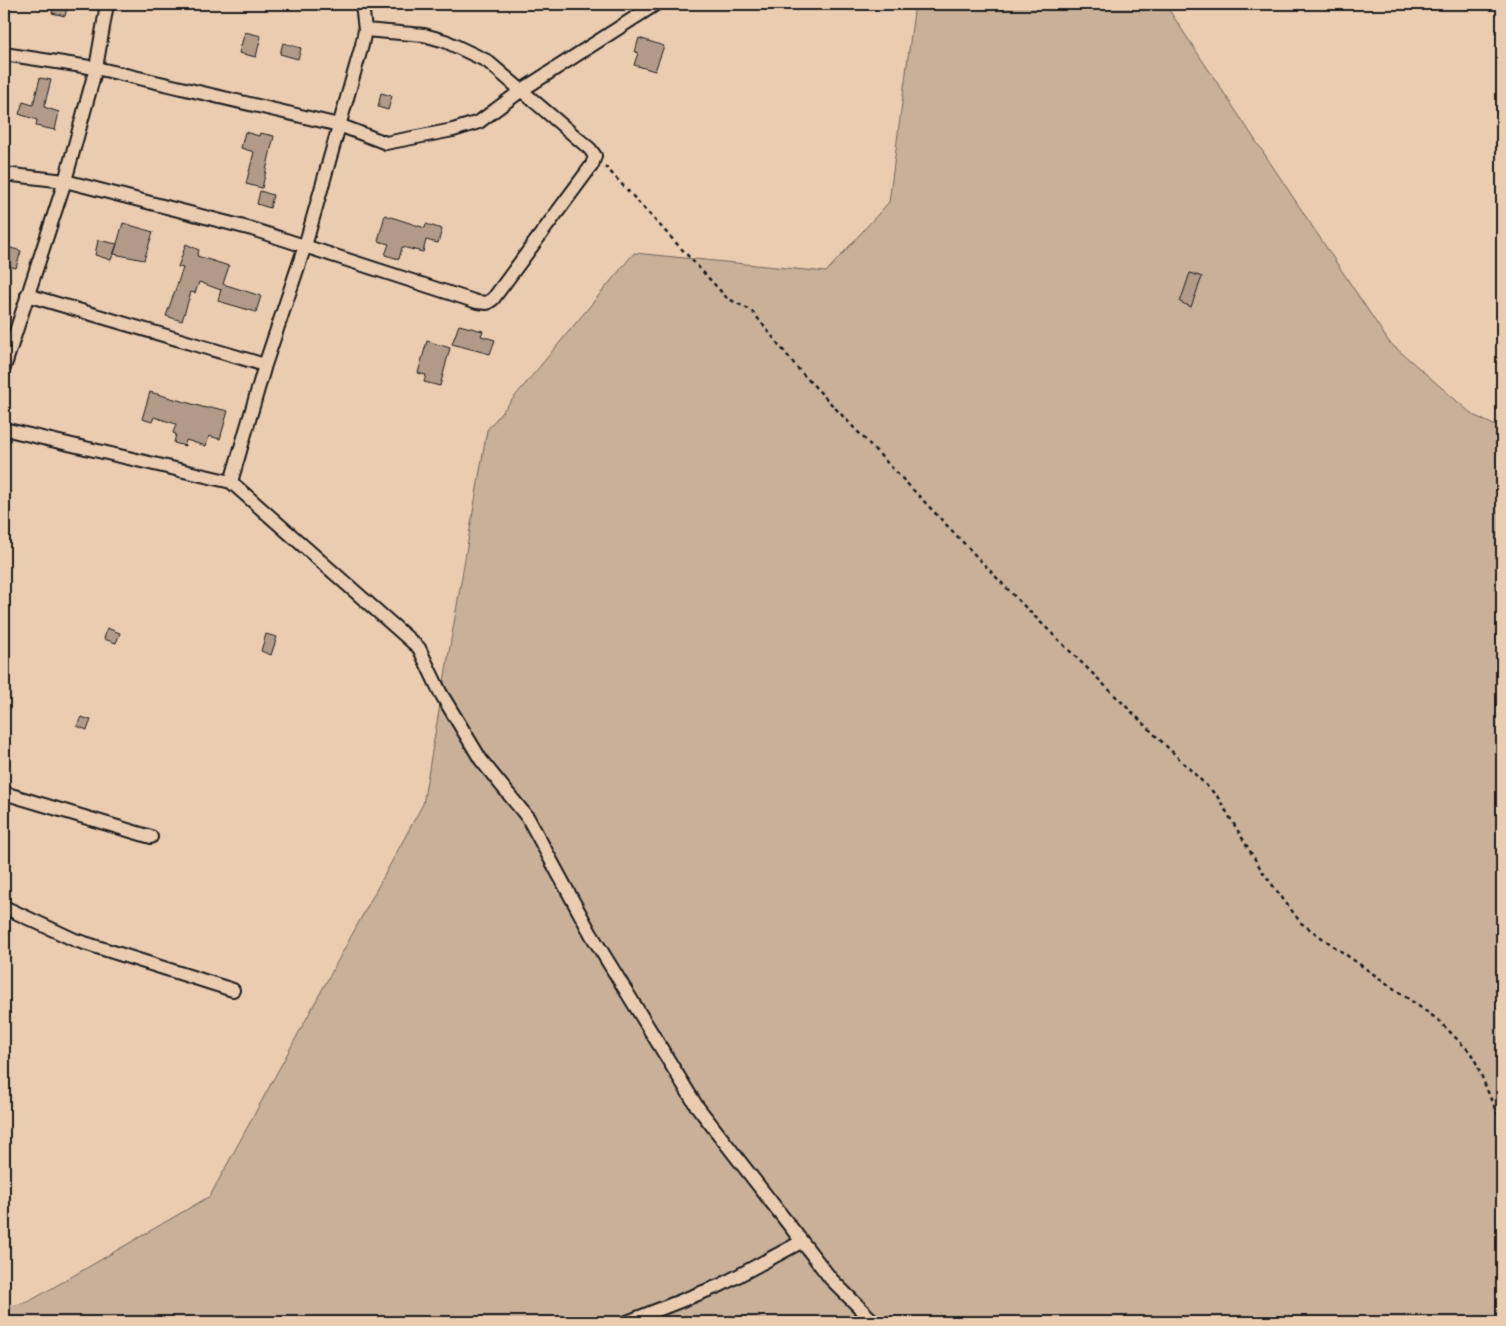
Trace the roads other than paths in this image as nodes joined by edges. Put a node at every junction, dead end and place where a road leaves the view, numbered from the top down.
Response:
1 (107, 4) edge
2 (362, 4) edge
3 (656, 4) edge
4 (364, 30) junction
5 (4, 54) edge
6 (96, 68) junction
7 (522, 90) junction
8 (338, 125) junction
9 (4, 174) edge
10 (65, 182) junction
11 (305, 246) junction
12 (27, 295) junction
13 (265, 365) junction
14 (4, 368) edge
15 (4, 429) edge
16 (231, 482) junction
17 (4, 793) edge
18 (151, 838) dead end
19 (4, 907) edge
20 (233, 990) dead end
21 (801, 1242) junction
22 (627, 1322) edge
23 (874, 1322) edge

1 - 6 street
2 - 4 street
3 - 7 street
4 - 7 street
4 - 8 street
5 - 6 street
6 - 8 street
6 - 10 street
7 - 8 street
7 - 11 street
8 - 11 street
9 - 10 street
10 - 11 street
10 - 12 street
11 - 13 street
12 - 13 street
12 - 14 street
13 - 16 street
15 - 16 street
16 - 21 street
17 - 18 street
19 - 20 street
21 - 22 street
21 - 23 street

